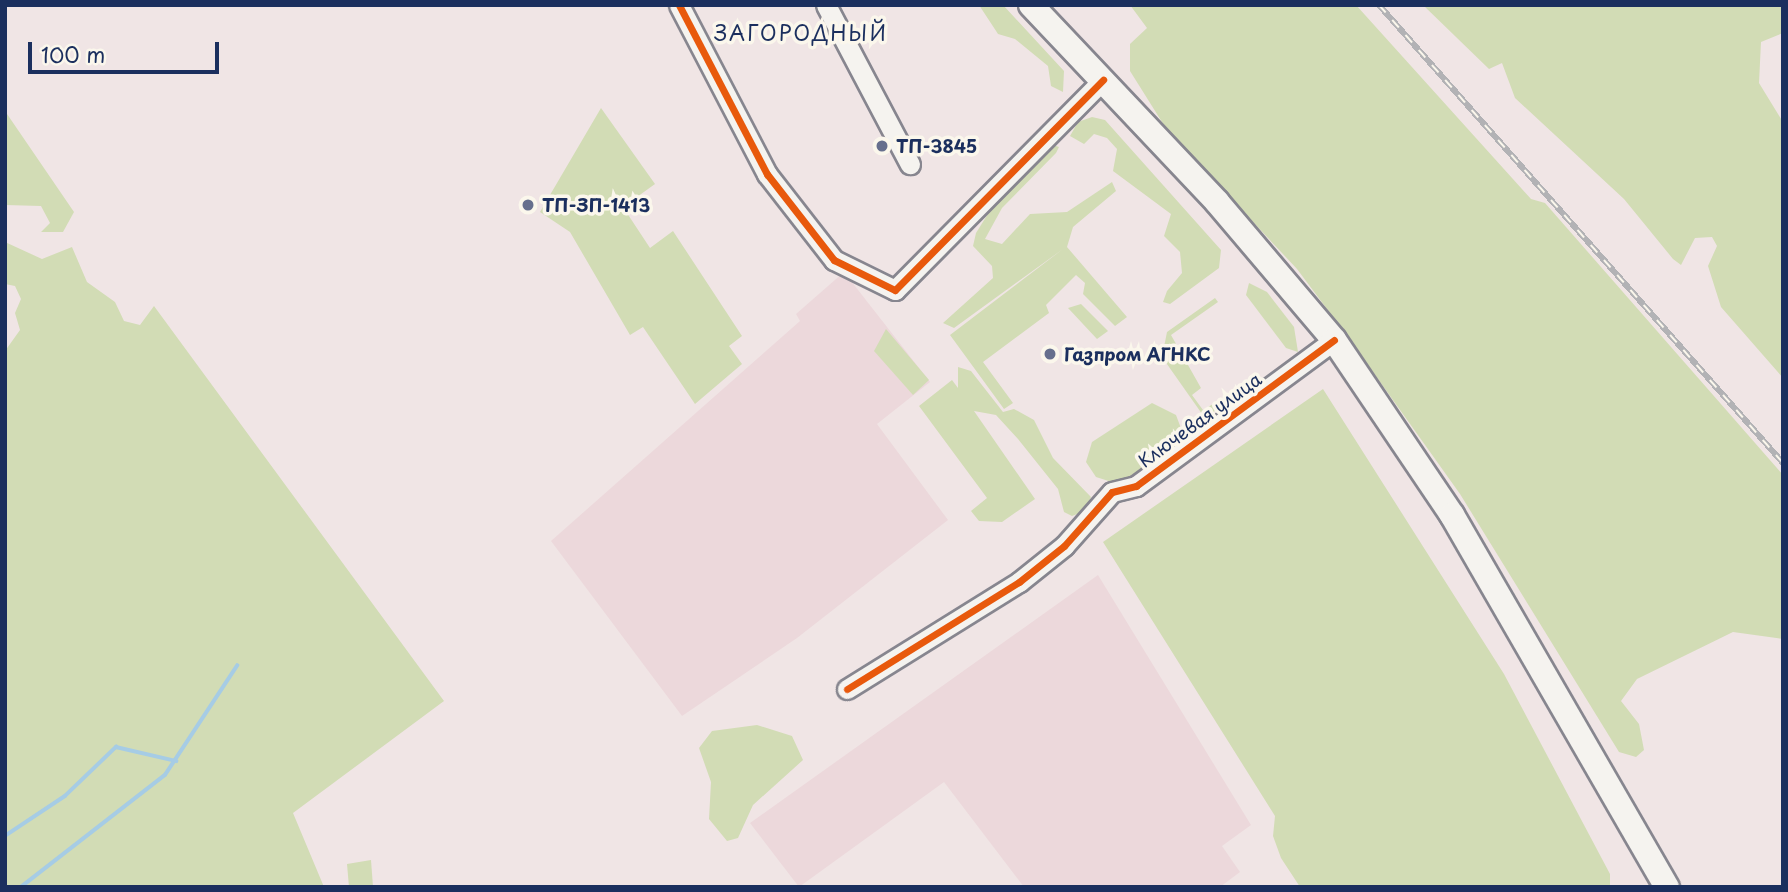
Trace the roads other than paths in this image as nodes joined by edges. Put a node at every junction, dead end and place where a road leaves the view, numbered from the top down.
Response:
1 (678, 5) edge
2 (825, 5) edge
3 (1031, 5) edge
4 (1103, 80) junction
5 (910, 164) dead end
6 (1334, 340) junction
7 (847, 689) dead end
8 (1667, 887) edge

1 - 4 street
2 - 5 street
3 - 4 main road
4 - 6 main road
6 - 7 street, Ключевая улица
6 - 8 main road

